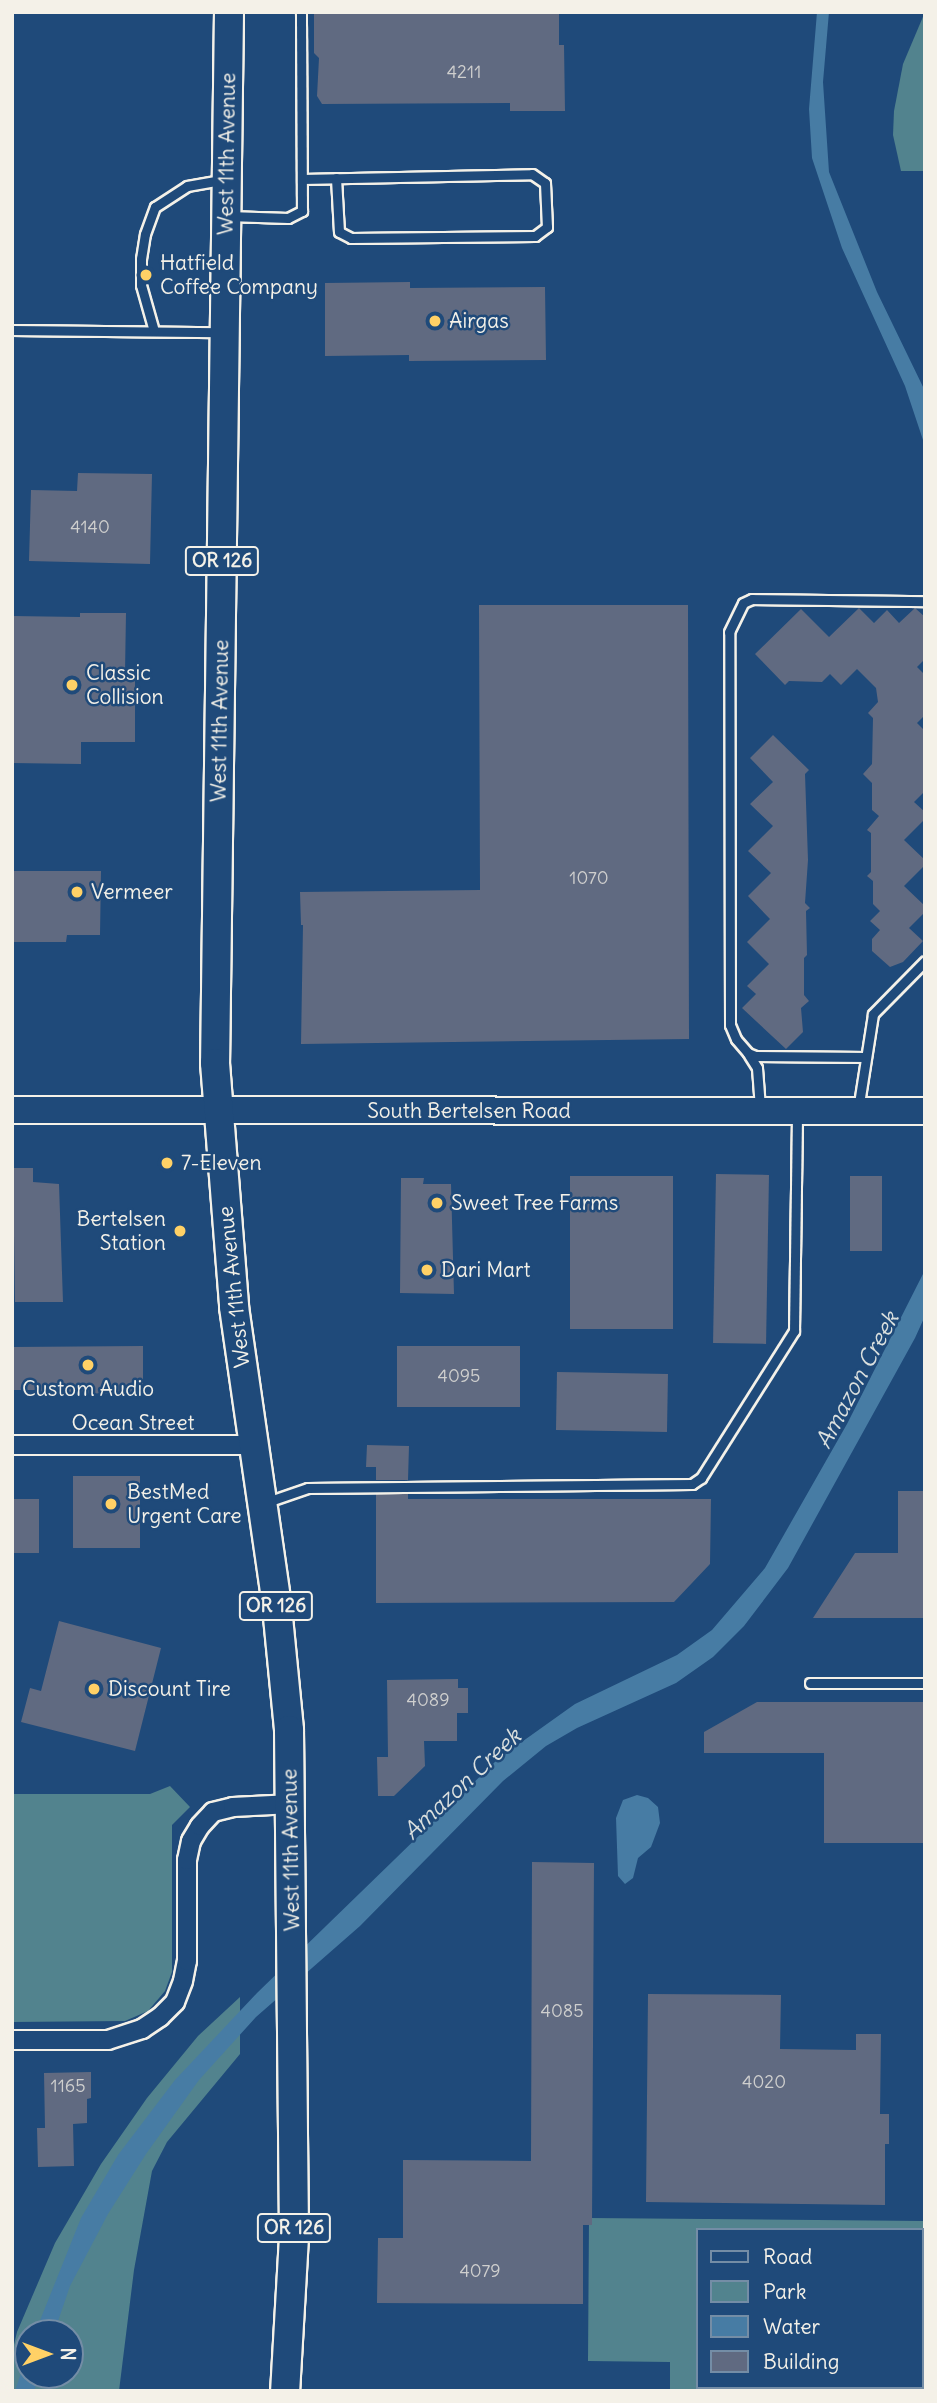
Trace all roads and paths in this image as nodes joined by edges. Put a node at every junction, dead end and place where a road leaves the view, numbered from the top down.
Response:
1 (229, 12) edge
2 (301, 12) edge
3 (336, 178) junction
4 (227, 179) junction
5 (302, 179) junction
6 (226, 216) junction
7 (12, 330) edge
8 (154, 331) junction
9 (225, 332) junction
10 (925, 601) edge
11 (925, 961) edge
12 (748, 1054) junction
13 (866, 1057) junction
14 (766, 1058) junction
15 (757, 1068) junction
16 (12, 1110) edge
17 (220, 1110) junction
18 (761, 1111) junction
19 (797, 1111) junction
20 (858, 1111) junction
21 (925, 1111) edge
22 (12, 1445) edge
23 (253, 1445) junction
24 (261, 1503) junction
25 (810, 1683) dead end
26 (925, 1683) edge
27 (292, 1804) junction
28 (12, 2040) edge
29 (285, 2391) edge

1 - 4 main road, West 11th Avenue / OR 126
2 - 5 lane
3 - 3 lane
3 - 5 lane
4 - 6 main road, West 11th Avenue / OR 126
4 - 8 lane
5 - 6 lane
6 - 9 main road, West 11th Avenue / OR 126
7 - 8 lane
8 - 9 lane
9 - 17 main road, West 11th Avenue / OR 126
10 - 12 lane
11 - 13 lane
12 - 14 lane
12 - 15 lane
13 - 14 lane
13 - 20 lane
14 - 15 lane
15 - 18 lane
16 - 17 street, South Bertelsen Road
17 - 18 street, South Bertelsen Road
17 - 23 main road, West 11th Avenue / OR 126
18 - 19 street, South Bertelsen Road
19 - 20 street, South Bertelsen Road
19 - 24 lane
20 - 21 street, South Bertelsen Road
22 - 23 street, Ocean Street
23 - 24 main road, West 11th Avenue / OR 126
24 - 27 main road, West 11th Avenue / OR 126
25 - 26 lane
27 - 28 street
27 - 29 main road, West 11th Avenue / OR 126

